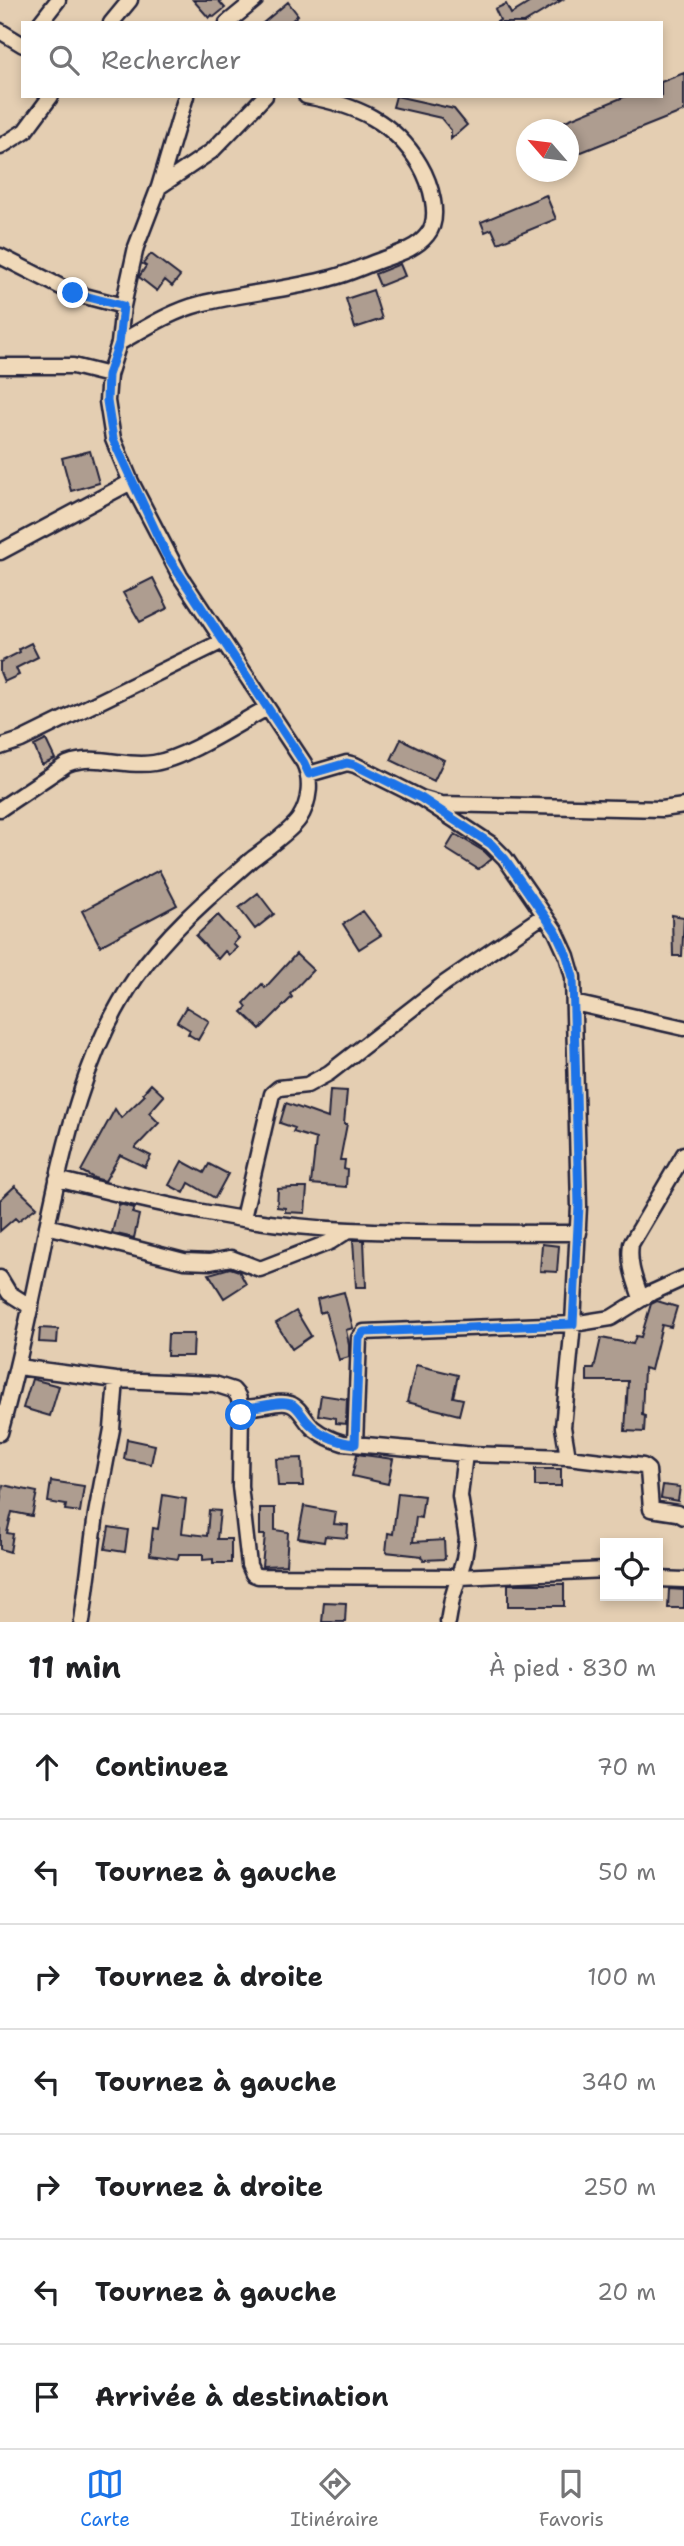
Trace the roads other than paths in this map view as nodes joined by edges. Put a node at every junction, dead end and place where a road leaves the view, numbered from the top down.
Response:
1 (58, 0) edge
2 (130, 0) edge
3 (245, 3) edge
4 (42, 21) edge
5 (113, 21) edge
6 (229, 21) edge
7 (0, 32) edge
8 (21, 43) edge
9 (50, 98) edge
10 (185, 98) edge
11 (263, 98) edge
12 (314, 98) edge
13 (0, 147) edge
14 (159, 187) junction
15 (0, 256) edge
16 (123, 306) junction
17 (119, 343) junction
18 (0, 366) edge
19 (108, 375) junction
20 (131, 482) junction
21 (0, 552) edge
22 (223, 641) junction
23 (267, 708) junction
24 (0, 747) edge
25 (309, 774) junction
26 (421, 798) junction
27 (684, 806) edge
28 (0, 809) edge
29 (544, 915) junction
30 (574, 1003) junction
31 (684, 1028) edge
32 (684, 1154) edge
33 (57, 1179) junction
34 (243, 1218) junction
35 (47, 1226) junction
36 (349, 1230) junction
37 (579, 1233) junction
38 (0, 1278) edge
39 (684, 1278) edge
40 (641, 1298) junction
41 (31, 1307) junction
42 (573, 1324) junction
43 (18, 1367) junction
44 (116, 1380) junction
45 (5, 1400) edge
46 (241, 1407) junction
47 (0, 1433) edge
48 (355, 1444) junction
49 (465, 1454) junction
50 (568, 1457) junction
51 (684, 1517) edge
52 (600, 1570) edge
53 (460, 1577) junction
54 (663, 1579) edge
55 (684, 1580) edge
56 (82, 1622) edge
57 (448, 1622) edge

1 - 4 street
2 - 5 street
3 - 6 street
7 - 8 street
9 - 13 street
10 - 14 street
11 - 14 street
12 - 17 street
14 - 16 street
15 - 16 street
16 - 17 street
17 - 19 street
18 - 19 street
19 - 20 street
20 - 21 street
20 - 22 street
22 - 23 street
22 - 24 street
23 - 25 street
23 - 28 street
25 - 26 street
25 - 33 street
26 - 27 street
26 - 29 street
29 - 30 street
29 - 34 street
30 - 31 street
30 - 37 street
32 - 40 street
33 - 34 street
33 - 35 street
34 - 36 street
35 - 36 street
35 - 41 street
36 - 37 street
37 - 42 street
38 - 41 street
39 - 40 street
40 - 42 street
41 - 43 street
42 - 48 street
42 - 50 street
43 - 44 street
43 - 45 street
44 - 46 street
44 - 56 street
45 - 47 street
46 - 48 street
46 - 53 street
48 - 49 street
49 - 50 street
49 - 53 street
50 - 51 street
52 - 53 street
53 - 57 street
54 - 55 street

